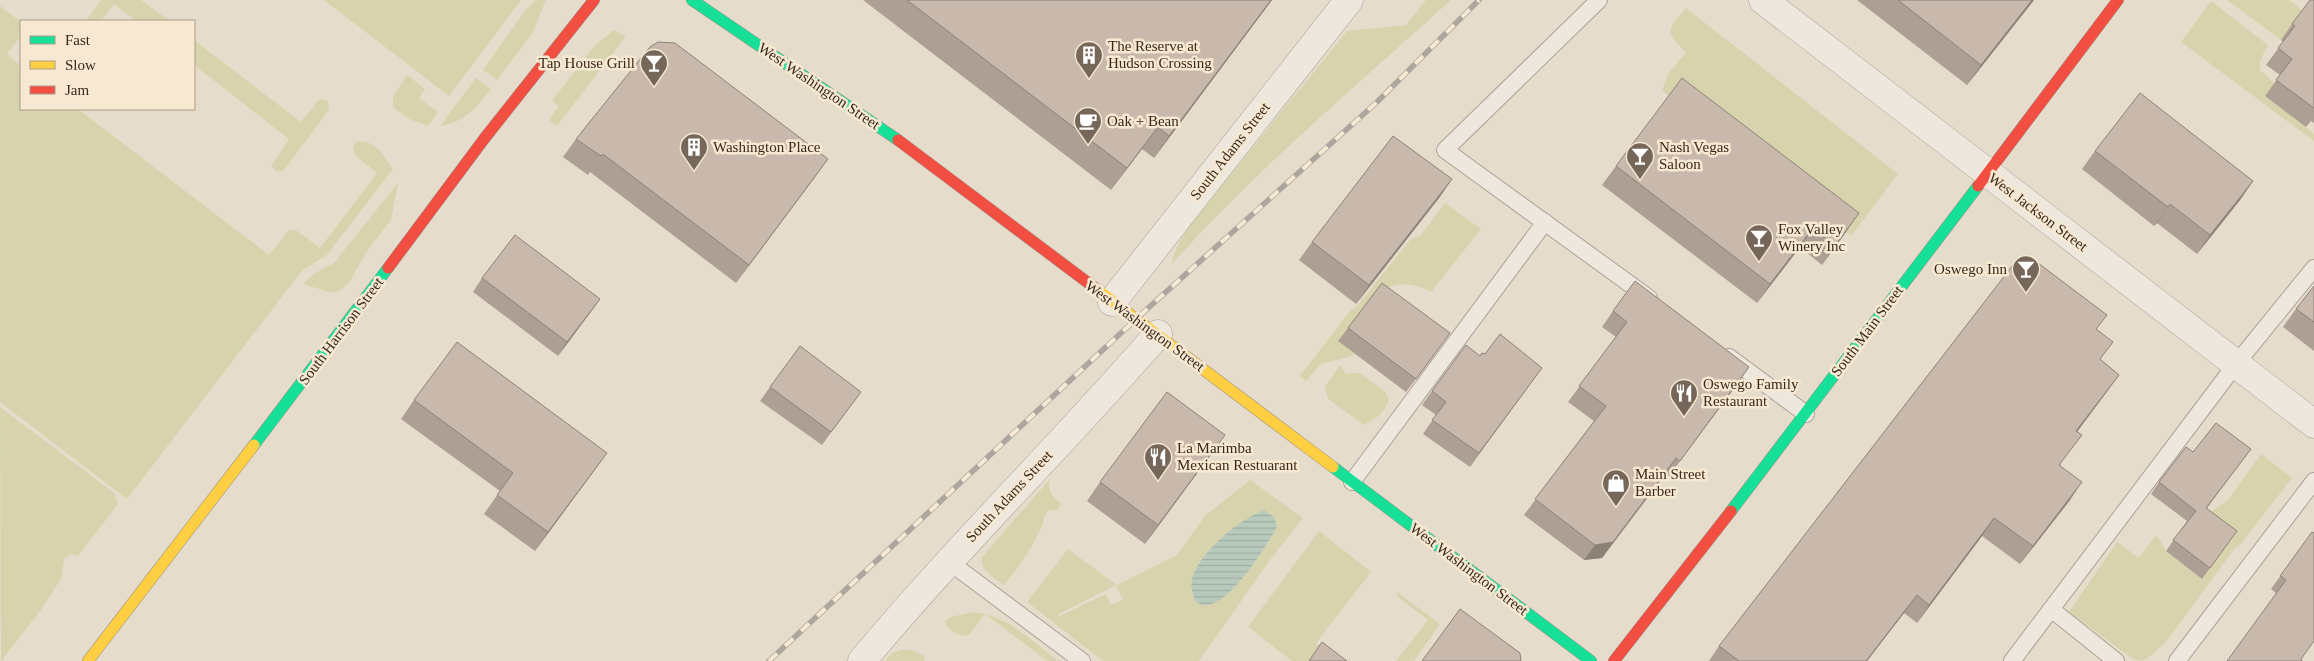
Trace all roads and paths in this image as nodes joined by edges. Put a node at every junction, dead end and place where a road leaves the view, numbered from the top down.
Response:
1 (594, 0) edge
2 (692, 0) edge
3 (1349, 0) edge
4 (1599, 0) edge
5 (1763, 0) edge
6 (2118, 0) edge
7 (1986, 172) junction
8 (1545, 222) junction
9 (2314, 268) edge
10 (1112, 302) junction
11 (1664, 310) edge
12 (1158, 334) junction
13 (1712, 345) edge
14 (2236, 364) junction
15 (1806, 414) junction
16 (2314, 424) edge
17 (2314, 481) edge
18 (1352, 482) junction
19 (948, 560) junction
20 (2051, 609) junction
21 (88, 661) edge
22 (862, 661) edge
23 (1082, 661) edge
24 (1591, 661) edge
25 (1614, 661) edge
26 (2012, 661) edge
27 (2116, 661) edge
28 (2177, 661) edge

1 - 21 street, South Harrison Street
2 - 10 street, West Washington Street
3 - 10 street, South Adams Street
4 - 8 lane
5 - 7 street, West Jackson Street
6 - 7 street, South Main Street
7 - 14 street, West Jackson Street
7 - 15 street, South Main Street
8 - 11 lane
8 - 18 lane
9 - 14 lane
10 - 12 street, West Washington Street
12 - 18 street, West Washington Street
12 - 19 street, South Adams Street
13 - 15 lane
14 - 16 street, West Jackson Street
14 - 20 lane
15 - 25 street, South Main Street
17 - 28 lane
18 - 24 street, West Washington Street
19 - 22 street, South Adams Street
19 - 23 lane
20 - 26 lane
20 - 27 lane

